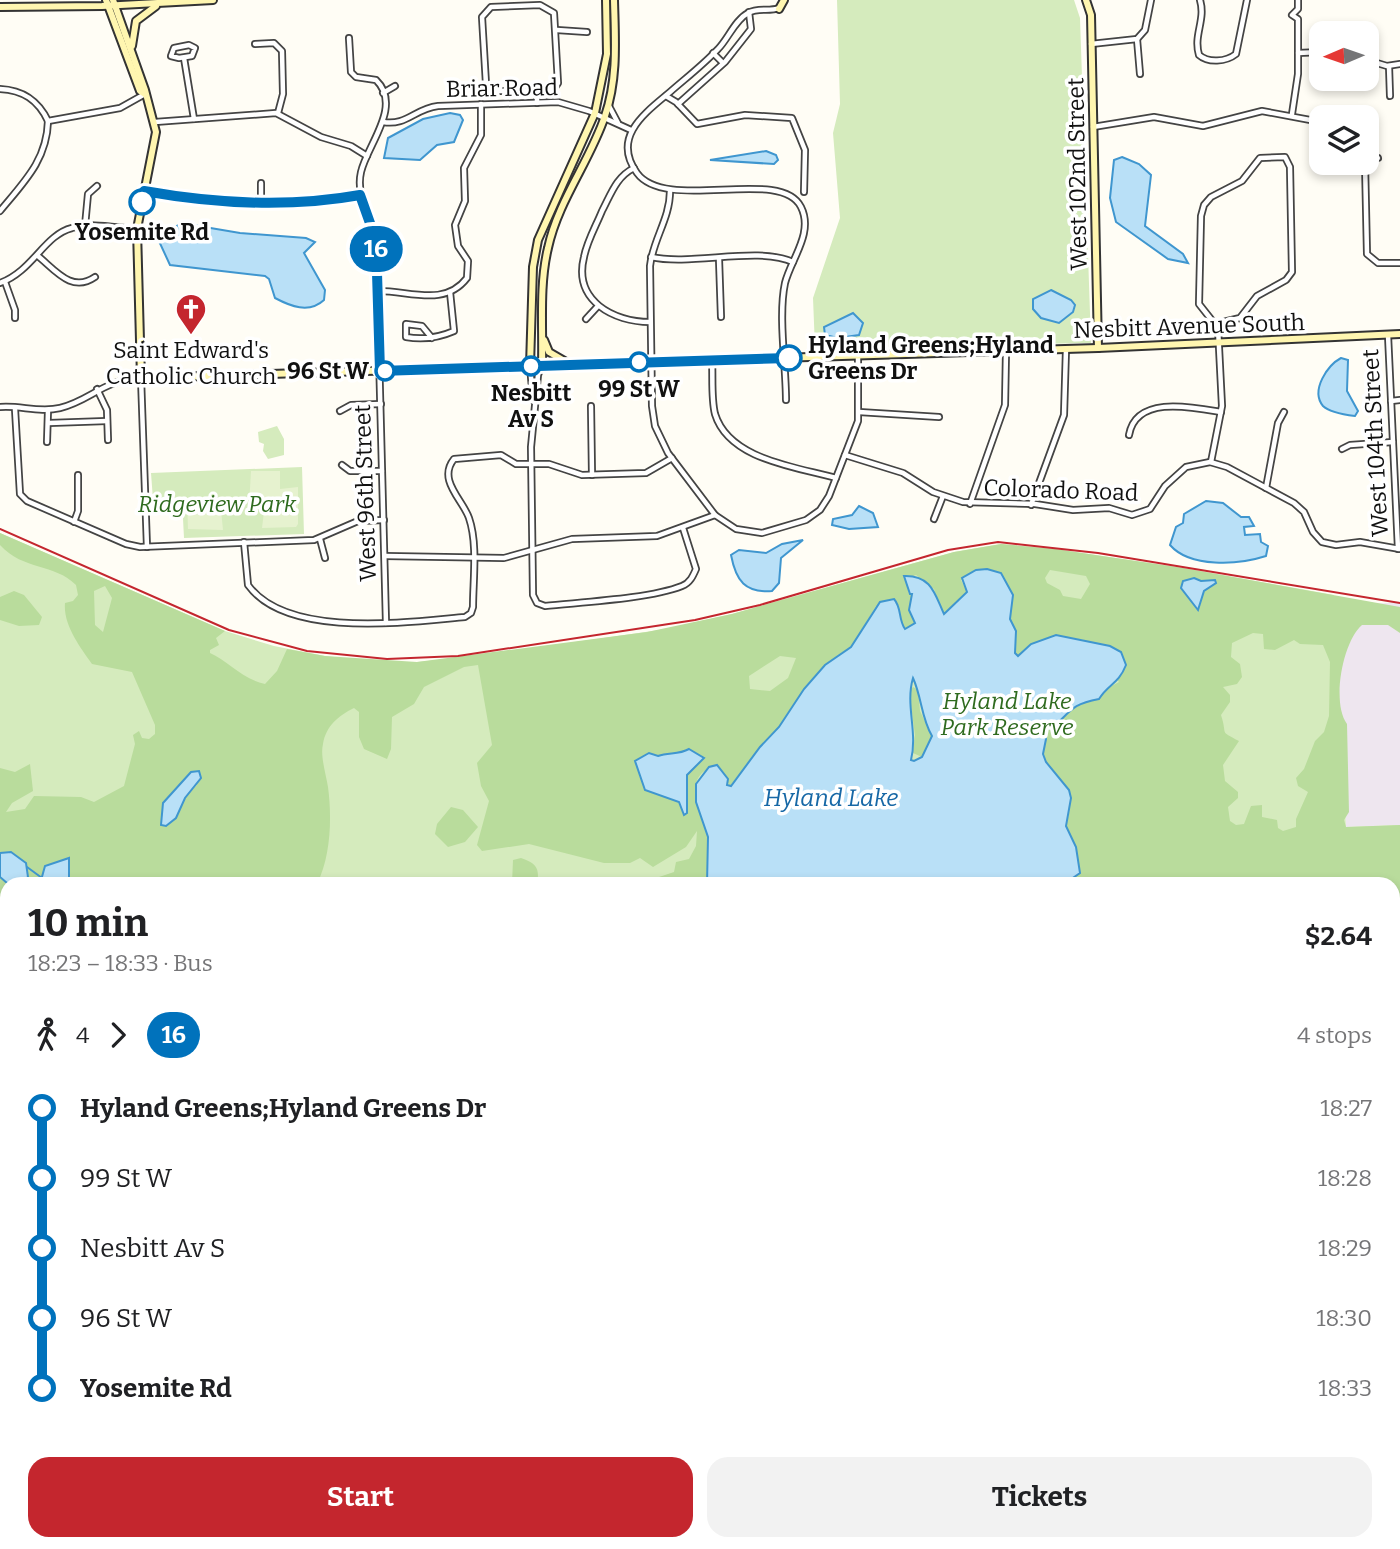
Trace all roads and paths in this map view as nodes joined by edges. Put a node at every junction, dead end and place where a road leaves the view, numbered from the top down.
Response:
1 (213, 0) edge
2 (606, 0) edge
3 (614, 0) edge
4 (785, 0) edge
5 (1086, 0) edge
6 (1151, 0) edge
7 (1200, 0) edge
8 (1247, 0) edge
9 (1298, 0) edge
10 (111, 3) edge
11 (167, 3) junction
12 (0, 7) edge
13 (779, 9) joint
14 (749, 12) junction
15 (557, 30) junction
16 (587, 32) dead end
17 (349, 38) dead end
18 (1137, 39) junction
19 (255, 44) dead end
20 (1091, 44) junction
21 (1298, 52) junction
22 (1309, 52) edge
23 (130, 53) junction
24 (713, 53) junction
25 (184, 58) junction
26 (723, 63) junction
27 (1379, 64) edge
28 (1400, 64) edge
29 (1389, 66) junction
30 (1140, 74) dead end
31 (395, 86) dead end
32 (0, 89) edge
33 (537, 91) junction
34 (383, 93) junction
35 (145, 94) junction
36 (666, 96) junction
37 (1390, 96) dead end
38 (608, 102) junction
39 (537, 103) junction
40 (481, 104) junction
41 (678, 104) junction
42 (278, 113) junction
43 (595, 114) junction
44 (1292, 114) junction
45 (604, 117) junction
46 (1309, 118) edge
47 (194, 119) junction
48 (48, 121) junction
49 (155, 122) junction
50 (383, 122) junction
51 (618, 124) junction
52 (1093, 127) junction
53 (631, 130) junction
54 (367, 156) junction
55 (634, 168) junction
56 (1366, 175) edge
57 (261, 183) dead end
58 (97, 186) dead end
59 (144, 191) junction
60 (670, 191) junction
61 (804, 191) dead end
62 (360, 195) junction
63 (261, 203) junction
64 (0, 211) edge
65 (85, 226) junction
66 (137, 229) junction
67 (38, 256) junction
68 (651, 257) junction
69 (719, 259) junction
70 (793, 262) junction
71 (1400, 263) edge
72 (95, 277) dead end
73 (2, 282) edge
74 (377, 291) junction
75 (450, 292) junction
76 (598, 306) junction
77 (721, 317) dead end
78 (15, 318) dead end
79 (586, 319) dead end
80 (650, 322) junction
81 (1219, 328) junction
82 (1400, 334) edge
83 (1388, 335) junction
84 (542, 337) junction
85 (432, 338) junction
86 (1218, 340) junction
87 (1098, 348) junction
88 (1066, 349) junction
89 (1006, 351) junction
90 (858, 356) junction
91 (785, 358) junction
92 (712, 360) junction
93 (650, 362) junction
94 (569, 364) junction
95 (542, 365) junction
96 (530, 366) junction
97 (380, 371) junction
98 (141, 378) junction
99 (97, 389) junction
100 (786, 400) dead end
101 (1400, 400) edge
102 (1391, 401) junction
103 (534, 403) junction
104 (381, 404) junction
105 (591, 406) dead end
106 (0, 407) edge
107 (15, 409) junction
108 (48, 410) junction
109 (340, 411) dead end
110 (859, 412) junction
111 (1221, 412) junction
112 (1284, 412) dead end
113 (939, 417) dead end
114 (107, 421) junction
115 (49, 422) junction
116 (1129, 435) dead end
117 (108, 440) dead end
118 (47, 442) dead end
119 (1393, 442) junction
120 (1342, 449) dead end
121 (845, 455) junction
122 (672, 458) junction
123 (1211, 463) junction
124 (531, 464) junction
125 (342, 465) dead end
126 (1397, 466) edge
127 (382, 471) junction
128 (78, 475) dead end
129 (592, 475) junction
130 (836, 478) junction
131 (1266, 488) junction
132 (943, 496) junction
133 (970, 504) junction
134 (1031, 505) junction
135 (1145, 513) junction
136 (715, 515) junction
137 (934, 519) dead end
138 (384, 520) junction
139 (1147, 520) dead end
140 (75, 522) junction
141 (683, 528) junction
142 (320, 539) junction
143 (244, 542) junction
144 (147, 547) junction
145 (1399, 549) edge
146 (532, 550) junction
147 (385, 556) junction
148 (472, 557) junction
149 (326, 558) dead end
150 (386, 624) junction

1 - 11 street
2 - 43 street
3 - 38 street
4 - 13 street
5 - 20 street, West 102nd Street
6 - 18 street
7 - 8 street
9 - 21 street
10 - 11 street
10 - 12 street
10 - 23 street
11 - 23 street
13 - 14 street
14 - 24 street
14 - 26 street
15 - 16 street
15 - 33 street
15 - 33 street
17 - 34 street
18 - 20 street
18 - 30 street
19 - 42 street
20 - 52 street, West 102nd Street
21 - 22 street
21 - 44 street
23 - 35 street
24 - 26 street
24 - 36 street
25 - 25 street
25 - 47 street
26 - 41 street
27 - 29 street
28 - 29 street
29 - 37 street
31 - 34 street
32 - 48 street
33 - 39 street
34 - 50 street
35 - 48 street
35 - 49 street
36 - 41 street
36 - 53 street
38 - 45 street
38 - 51 street
39 - 40 street, Briar Road
39 - 43 street, Briar Road
40 - 50 street, Briar Road
40 - 75 street
41 - 61 street
42 - 47 street
42 - 54 street
43 - 45 street, Briar Road
43 - 96 street
44 - 46 street
44 - 52 street
45 - 51 street, Briar Road
45 - 84 street
47 - 49 street
48 - 64 street
49 - 59 street
50 - 54 street
51 - 53 street, Briar Road
52 - 87 street, West 102nd Street
53 - 55 street
54 - 62 street
55 - 60 street
55 - 76 street
56 - 71 street
57 - 63 street
58 - 65 street
59 - 63 street
59 - 66 street
60 - 68 street
60 - 70 street
62 - 63 street
62 - 74 street, West 96th Street
65 - 66 street
65 - 67 street
66 - 98 street
67 - 72 street
67 - 73 street
68 - 69 street
68 - 80 street
69 - 70 street
69 - 77 street
70 - 91 street
73 - 78 street
74 - 75 street
74 - 97 street, West 96th Street
75 - 85 street
76 - 79 street
76 - 80 street
80 - 93 street
81 - 81 street
81 - 86 street
82 - 83 street, Nesbitt Avenue South
83 - 86 street, Nesbitt Avenue South
83 - 102 street, West 104th Street
84 - 94 street
84 - 95 street
85 - 85 street
86 - 87 street, Nesbitt Avenue South
86 - 111 street
87 - 88 street, Nesbitt Avenue South
88 - 89 street, Nesbitt Avenue South
88 - 134 street
89 - 90 street, Nesbitt Avenue South
89 - 133 street
90 - 91 street, Nesbitt Avenue South
90 - 110 street
91 - 92 street, Nesbitt Avenue South
91 - 100 street
92 - 93 street, Nesbitt Avenue South
92 - 130 street
93 - 94 street, Nesbitt Avenue South
93 - 122 street
94 - 95 street, Nesbitt Avenue South
95 - 96 street, Nesbitt Avenue South
95 - 103 street
96 - 97 street, Nesbitt Avenue South
96 - 103 street
97 - 98 street, Nesbitt Avenue South
97 - 104 street, West 96th Street
98 - 99 street
98 - 144 street
99 - 108 street
99 - 114 street
101 - 102 street
102 - 119 street, West 104th Street
103 - 124 street
104 - 109 street
104 - 127 street, West 96th Street
105 - 129 street
106 - 107 street
107 - 108 street
107 - 140 street
108 - 115 street
110 - 113 street
110 - 121 street
111 - 116 street
111 - 123 street
112 - 131 street
114 - 115 street
114 - 117 street
115 - 118 street
119 - 120 street
119 - 126 street, West 104th Street
121 - 130 street
121 - 132 street, Colorado Road
122 - 129 street
122 - 136 street
123 - 131 street
123 - 135 street, Colorado Road
124 - 129 street
124 - 146 street
124 - 148 street
125 - 127 street
126 - 145 street, West 104th Street
127 - 138 street, West 96th Street
128 - 140 street
130 - 136 street
131 - 145 street
132 - 133 street, Colorado Road
132 - 137 street
133 - 134 street, Colorado Road
134 - 135 street, Colorado Road
135 - 139 street
136 - 141 street
138 - 142 street
138 - 147 street, West 96th Street
140 - 144 street
141 - 146 street
141 - 146 street
142 - 143 street
142 - 149 street
143 - 144 street
143 - 150 street
146 - 148 street
147 - 148 street
147 - 150 street, West 96th Street
148 - 150 street

